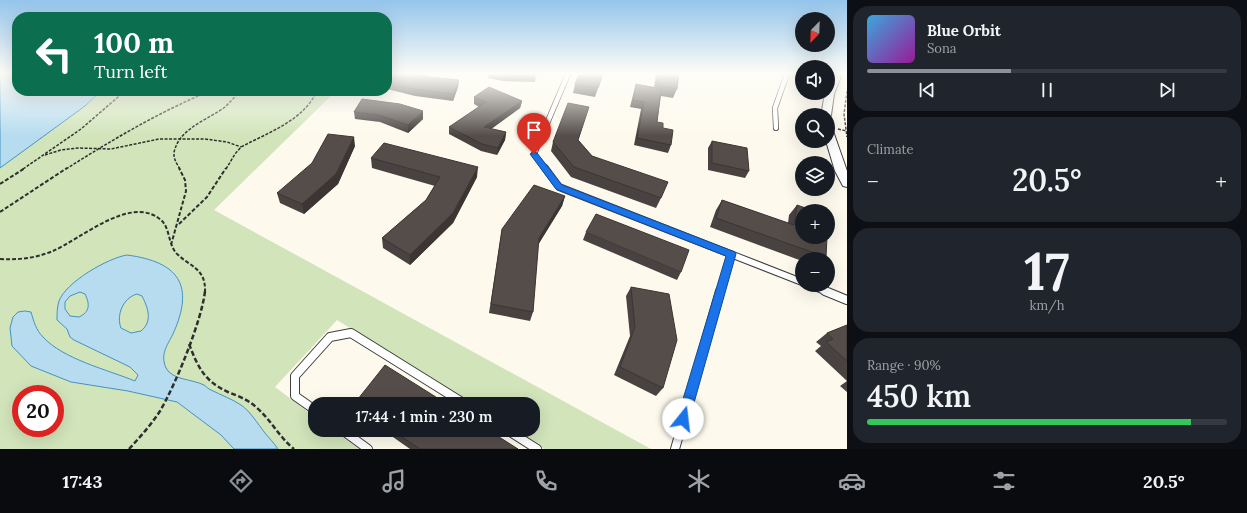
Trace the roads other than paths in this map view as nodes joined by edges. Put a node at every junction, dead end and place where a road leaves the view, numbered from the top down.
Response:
1 (559, 95) edge
2 (780, 95) edge
3 (829, 95) edge
4 (826, 108) edge
5 (776, 128) dead end
6 (834, 148) edge
7 (847, 183) edge
8 (731, 254) junction
9 (795, 279) edge
10 (827, 292) edge
11 (847, 300) edge
12 (454, 397) edge
13 (308, 405) edge
14 (352, 437) edge
15 (518, 437) edge
16 (368, 449) edge
17 (538, 449) edge
18 (675, 449) edge

1 - 8 lane
2 - 5 lane
3 - 4 street
6 - 7 street
8 - 9 lane
8 - 18 lane
10 - 11 lane
12 - 13 lane
14 - 16 lane
15 - 17 lane

